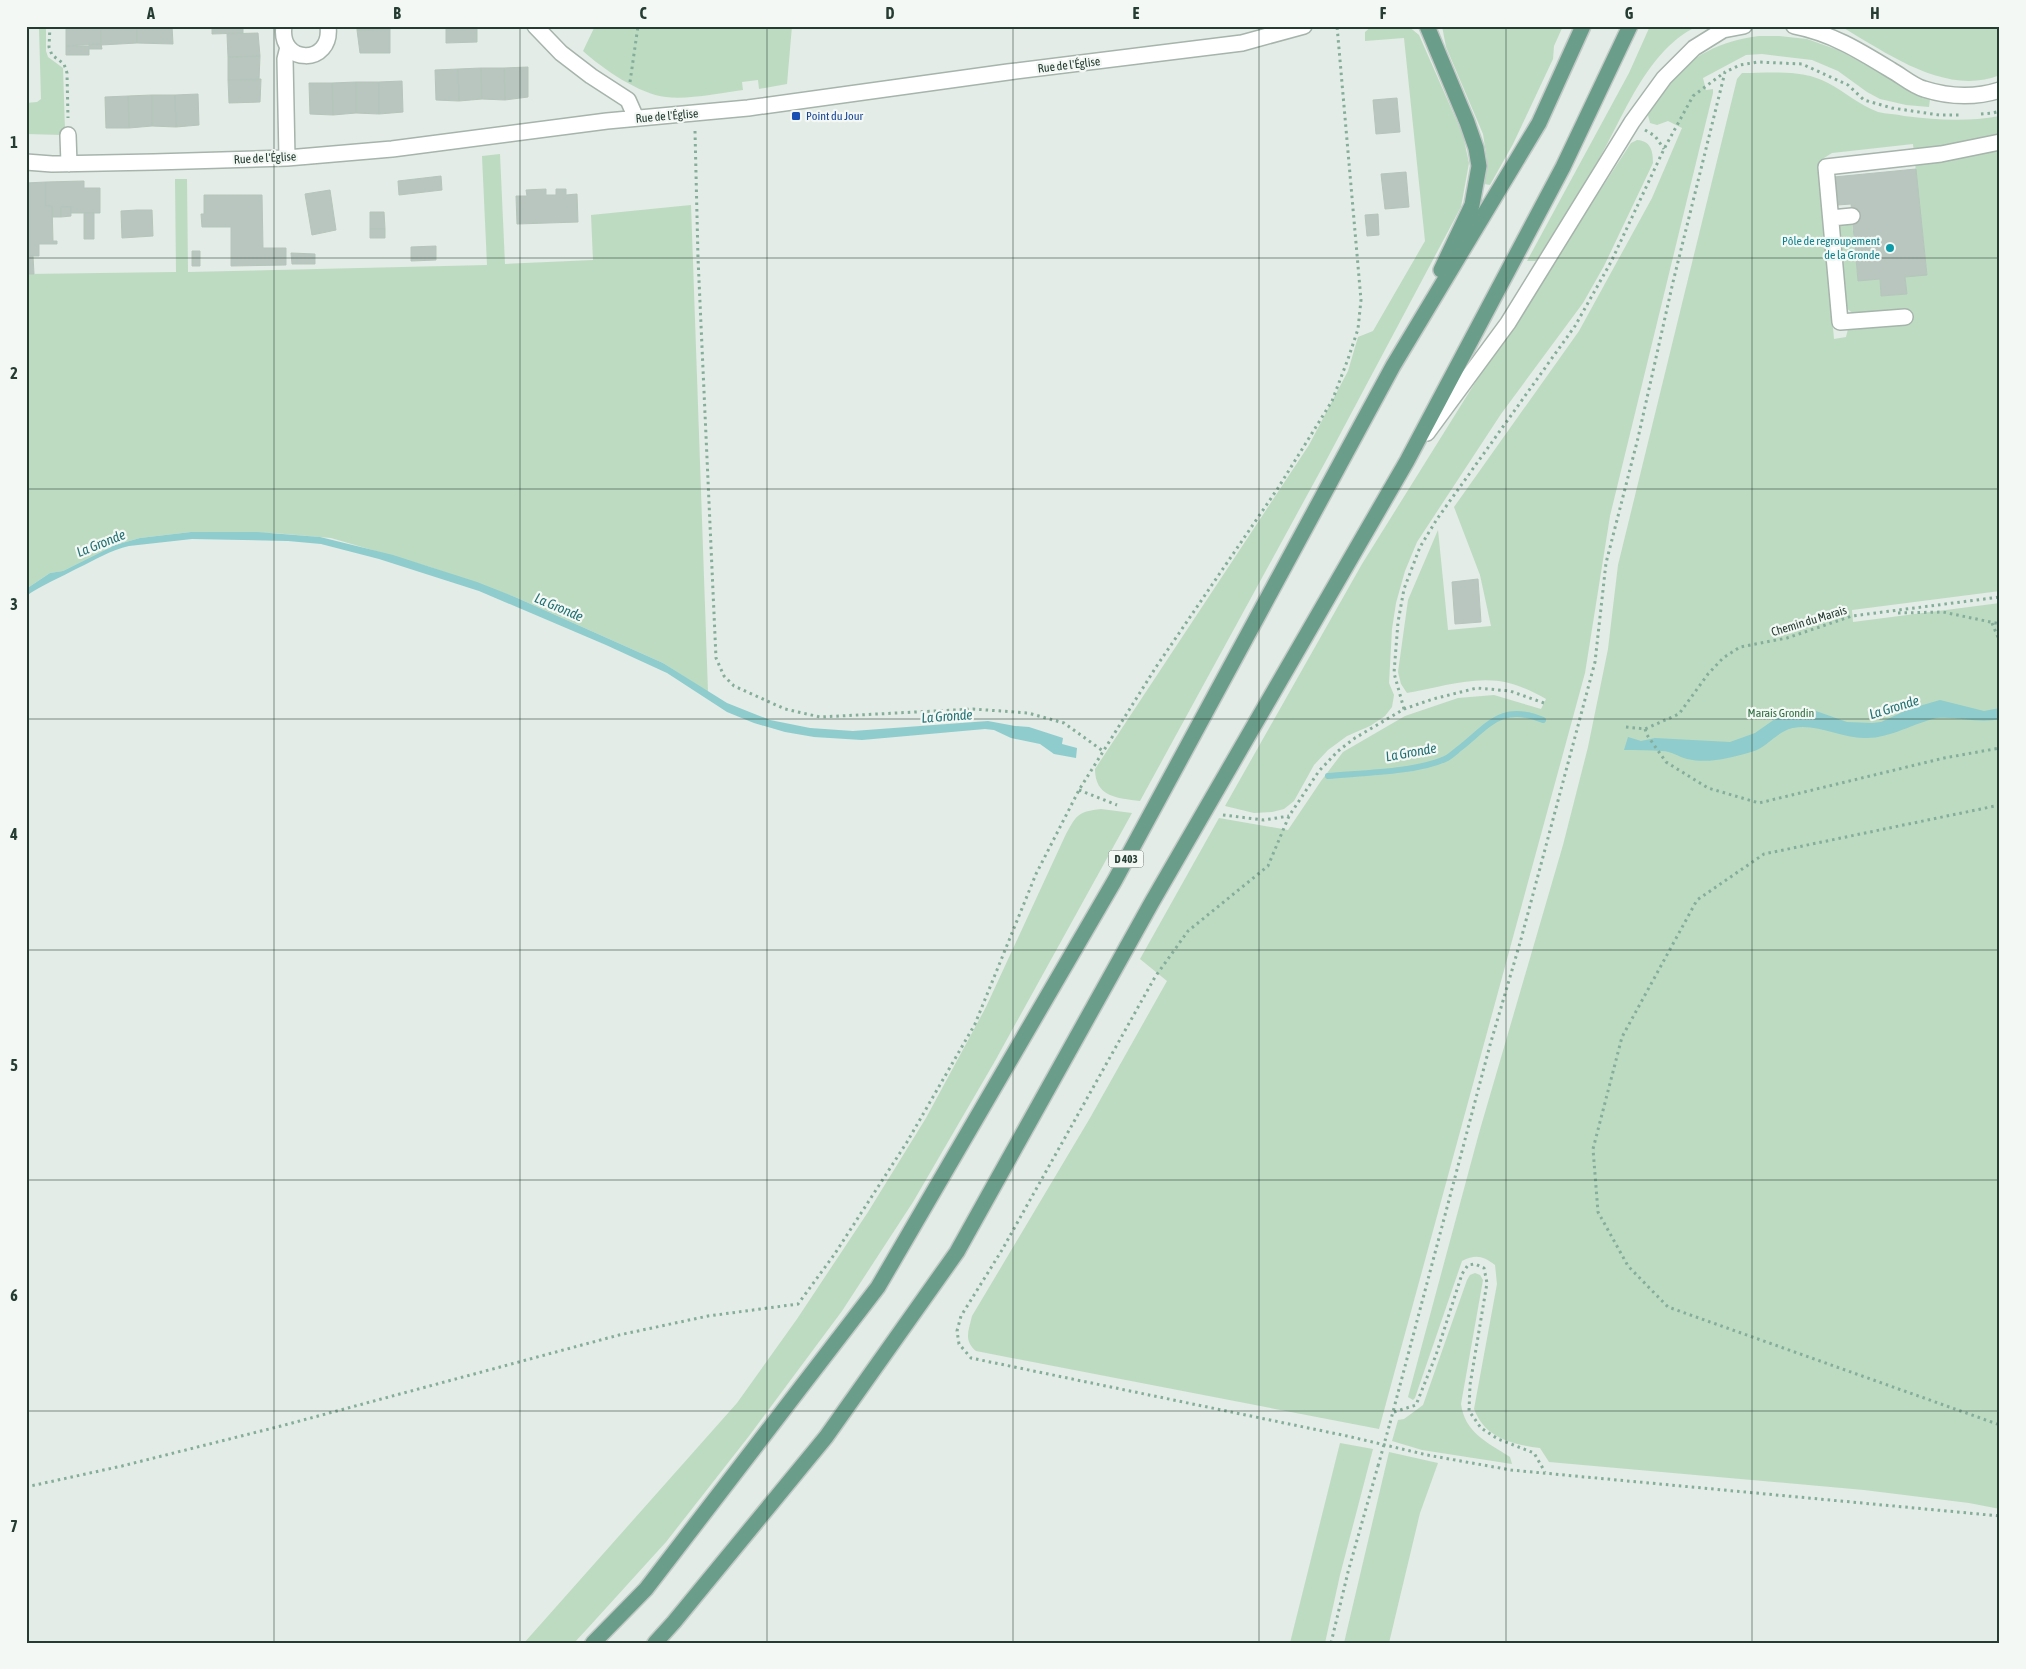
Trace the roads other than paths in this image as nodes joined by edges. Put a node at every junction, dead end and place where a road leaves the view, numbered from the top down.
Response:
1 (284, 26) edge
2 (328, 26) edge
3 (535, 26) edge
4 (1304, 26) edge
5 (1427, 26) edge
6 (1583, 26) edge
7 (1630, 26) edge
8 (1744, 26) edge
9 (1794, 26) edge
10 (288, 47) junction
11 (2000, 90) edge
12 (636, 118) junction
13 (68, 135) road end
14 (2000, 142) edge
15 (287, 158) junction
16 (26, 162) edge
17 (68, 164) junction
18 (1852, 216) dead end
19 (1831, 218) junction
20 (1905, 317) dead end
21 (1393, 366) junction
22 (1407, 461) junction
23 (593, 1643) edge
24 (654, 1643) edge

1 - 10 street
2 - 10 street
3 - 12 street
4 - 12 street, Rue de l'Église
5 - 21 main road
6 - 21 main road, D 403
7 - 22 main road
8 - 22 street
9 - 11 street
10 - 15 street
12 - 15 street, Rue de l'Église
13 - 17 street
14 - 19 street
15 - 17 street, Rue de l'Église
16 - 17 street, Rue de l'Église
18 - 19 street
19 - 20 street
21 - 23 main road, D 403
22 - 24 main road

